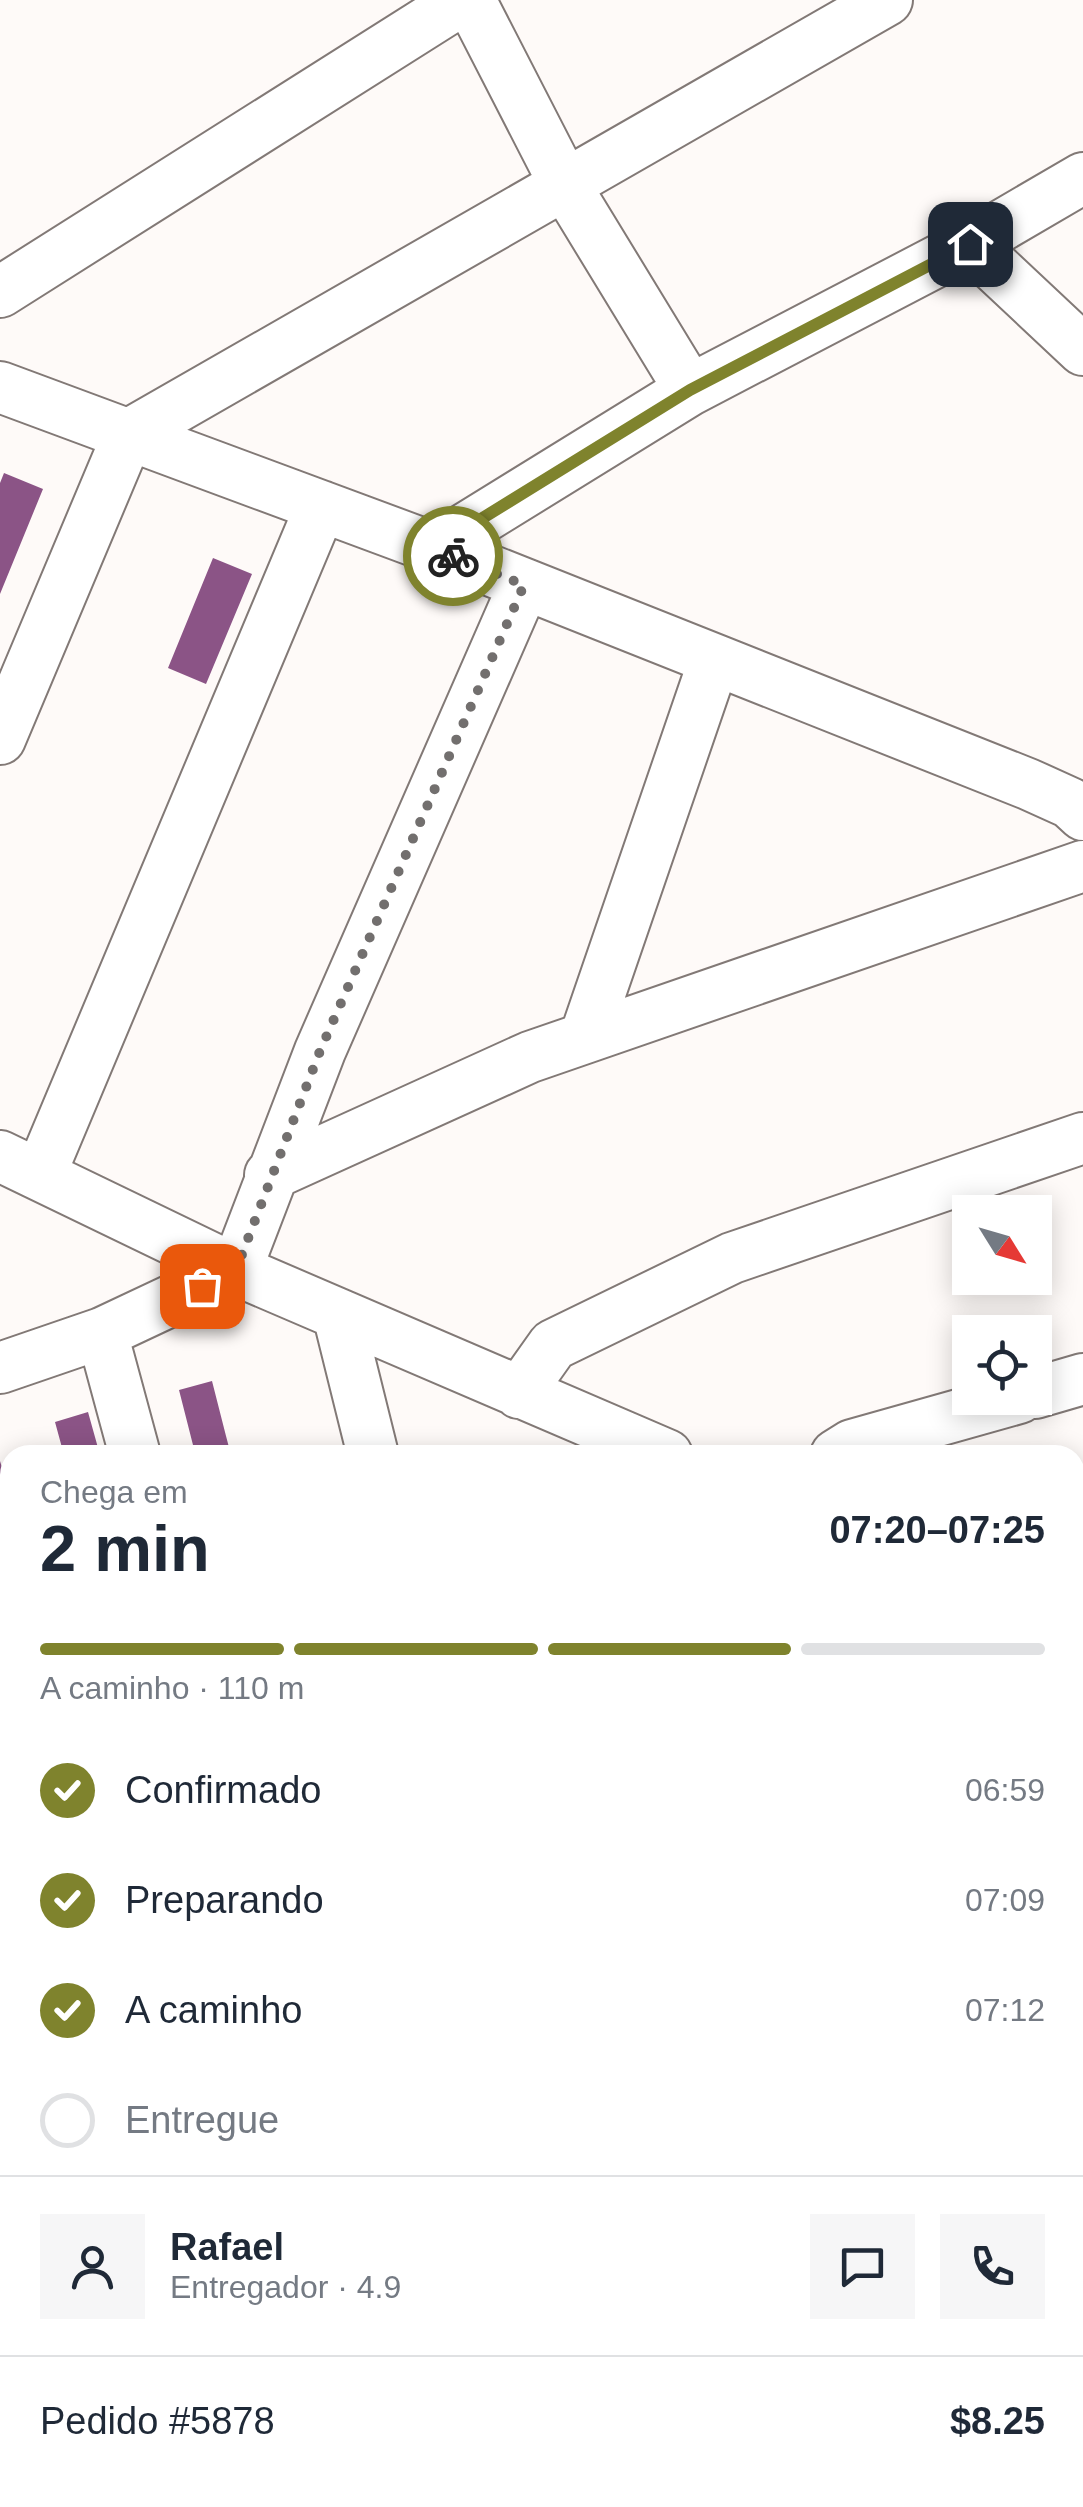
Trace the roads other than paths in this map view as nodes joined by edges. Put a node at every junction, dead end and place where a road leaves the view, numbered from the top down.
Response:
1 (462, 0) edge
2 (470, 0) edge
3 (887, 0) edge
4 (1083, 178) edge
5 (565, 185) junction
6 (970, 244) junction
7 (0, 292) edge
8 (1083, 350) edge
9 (0, 387) edge
10 (690, 390) junction
11 (128, 435) junction
12 (321, 506) junction
13 (434, 548) junction
14 (524, 585) junction
15 (714, 661) junction
16 (0, 739) edge
17 (1083, 815) edge
18 (1083, 866) edge
19 (586, 1037) junction
20 (1083, 1138) edge
21 (20, 1165) edge
22 (270, 1175) junction
23 (236, 1270) junction
24 (338, 1314) junction
25 (102, 1333) junction
26 (0, 1368) edge
27 (1083, 1379) edge
28 (1052, 1388) edge
29 (519, 1394) junction
30 (959, 1415) edge
31 (606, 1442) edge
32 (132, 1445) edge
33 (371, 1445) edge
34 (852, 1445) edge

1 - 7 street
2 - 5 street
3 - 5 street
4 - 6 street
5 - 10 street
5 - 11 street
6 - 8 street
6 - 10 street
9 - 11 street
10 - 13 street
11 - 12 street
11 - 16 street
12 - 13 street
12 - 21 street
13 - 14 street
14 - 15 street
14 - 22 street
15 - 17 street
15 - 19 street
18 - 19 street
19 - 22 street
20 - 29 street
21 - 23 street
22 - 23 street
23 - 24 street
23 - 25 street
24 - 29 street
24 - 33 street
25 - 26 street
25 - 32 street
27 - 28 street
29 - 31 street
30 - 34 street

